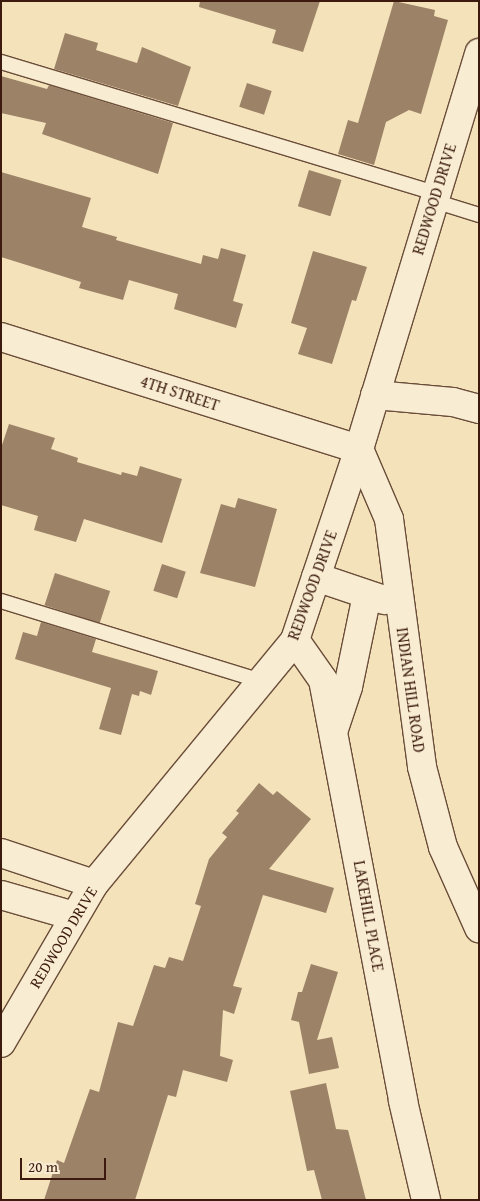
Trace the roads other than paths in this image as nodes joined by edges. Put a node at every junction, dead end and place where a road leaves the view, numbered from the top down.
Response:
1 (479, 53) edge
2 (1, 62) edge
3 (435, 197) junction
4 (479, 216) edge
5 (1, 336) edge
6 (375, 395) junction
7 (479, 409) edge
8 (359, 449) junction
9 (316, 577) junction
10 (367, 594) junction
11 (1, 601) edge
12 (399, 605) junction
13 (295, 640) junction
14 (261, 681) junction
15 (334, 730) junction
16 (1, 854) edge
17 (94, 884) junction
18 (1, 895) edge
19 (74, 916) junction
20 (479, 928) edge
21 (1, 1043) edge
22 (426, 1200) edge

1 - 3 street, REDWOOD DRIVE
2 - 3 lane
3 - 4 lane
3 - 6 street, REDWOOD DRIVE
5 - 8 street, 4TH STREET
6 - 7 street
6 - 8 street, REDWOOD DRIVE
8 - 9 street, REDWOOD DRIVE
8 - 12 street, INDIAN HILL ROAD
9 - 10 street
9 - 13 street, REDWOOD DRIVE
10 - 12 street
10 - 15 street
11 - 14 lane
12 - 20 street, INDIAN HILL ROAD
13 - 14 street, REDWOOD DRIVE
13 - 15 street, LAKEHILL PLACE
14 - 17 street, REDWOOD DRIVE
15 - 22 street, LAKEHILL PLACE
16 - 17 street
17 - 19 street, REDWOOD DRIVE
18 - 19 street
19 - 21 street, REDWOOD DRIVE

